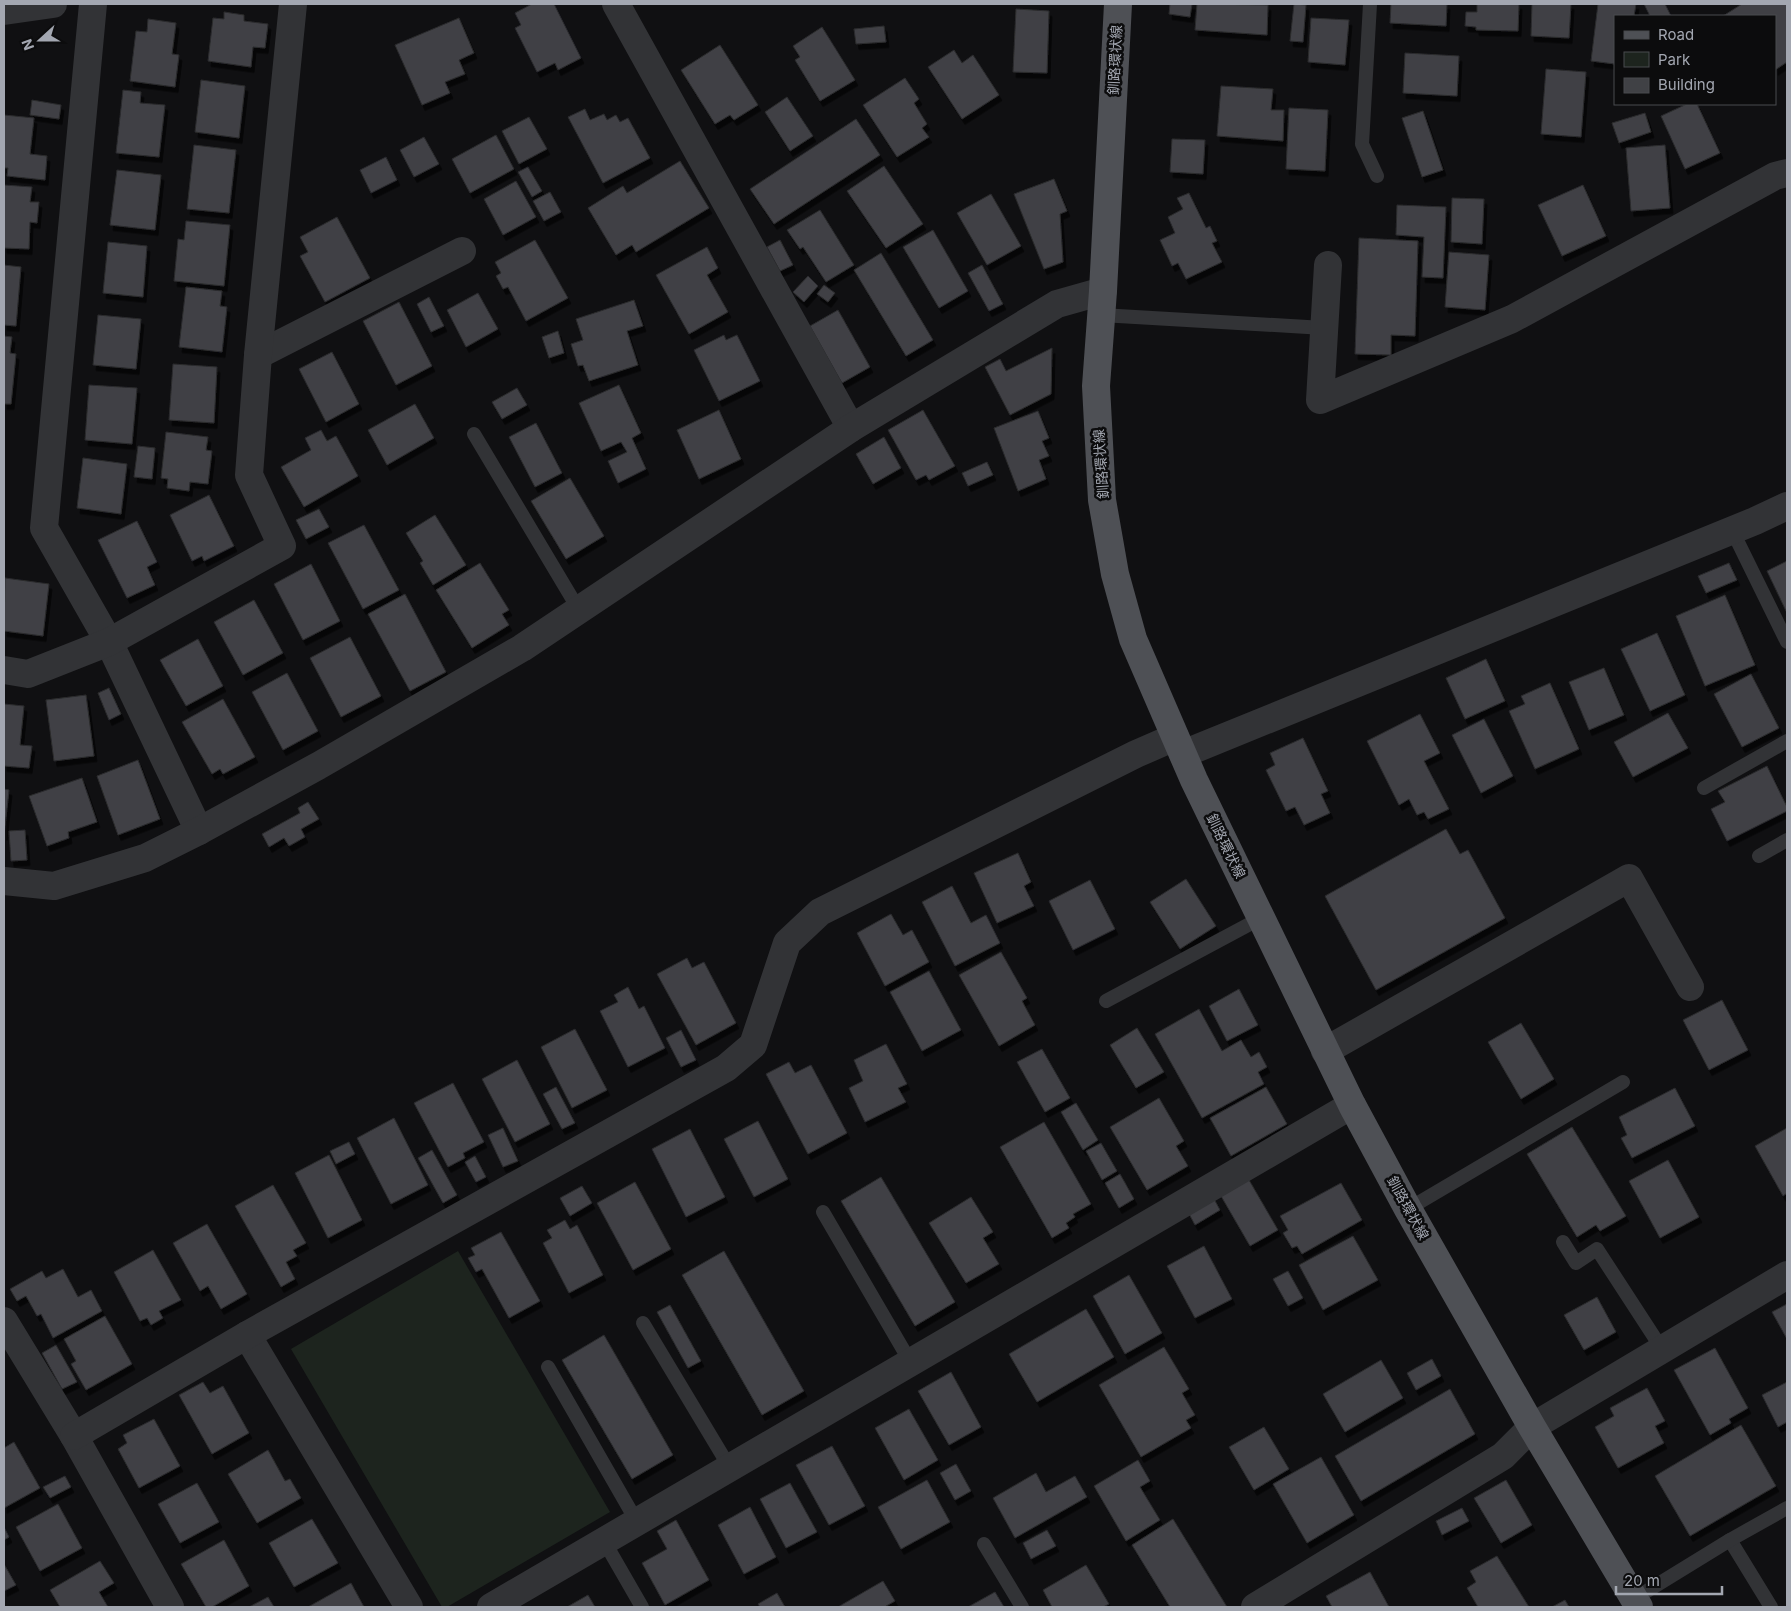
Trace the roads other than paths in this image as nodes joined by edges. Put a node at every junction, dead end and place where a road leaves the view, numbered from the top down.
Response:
1 (53, 4) edge
2 (93, 4) edge
3 (293, 4) edge
4 (616, 4) edge
5 (1118, 4) edge
6 (1370, 4) edge
7 (4, 11) edge
8 (1787, 174) edge
9 (1377, 176) dead end
10 (462, 251) dead end
11 (1328, 266) dead end
12 (1102, 303) junction
13 (1324, 328) junction
14 (258, 356) junction
15 (852, 428) junction
16 (474, 434) dead end
17 (1787, 506) edge
18 (1732, 530) junction
19 (579, 610) junction
20 (109, 642) junction
21 (1787, 642) edge
22 (4, 670) edge
23 (1787, 741) edge
24 (1179, 746) junction
25 (1704, 788) dead end
26 (199, 831) junction
27 (1787, 840) edge
28 (1759, 856) dead end
29 (4, 881) edge
30 (1261, 918) junction
31 (1690, 987) dead end
32 (1106, 1001) dead end
33 (1326, 1051) junction
34 (1623, 1082) dead end
35 (1352, 1105) junction
36 (1408, 1209) junction
37 (822, 1212) dead end
38 (1563, 1242) dead end
39 (1787, 1274) edge
40 (4, 1321) edge
41 (643, 1323) dead end
42 (247, 1335) junction
43 (1662, 1349) junction
44 (911, 1363) junction
45 (548, 1367) dead end
46 (1532, 1427) junction
47 (74, 1436) junction
48 (730, 1468) junction
49 (1787, 1508) edge
50 (638, 1522) junction
51 (1730, 1540) junction
52 (604, 1541) junction
53 (984, 1544) dead end
54 (1636, 1603) edge
55 (170, 1607) edge
56 (409, 1607) edge
57 (491, 1607) edge
58 (642, 1607) edge
59 (1022, 1607) edge
60 (1255, 1607) edge
61 (1771, 1607) edge

1 - 7 street
2 - 20 street
3 - 14 street
4 - 15 street
5 - 12 main road, 釧路環状線
6 - 9 lane
8 - 13 street
10 - 14 street
11 - 13 street
12 - 13 lane
12 - 15 street
12 - 24 main road, 釧路環状線
14 - 20 street
15 - 19 street
16 - 19 lane
17 - 18 street
18 - 21 lane
18 - 24 street
19 - 26 street
20 - 22 street
20 - 26 street
23 - 25 lane
24 - 30 main road, 釧路環状線
24 - 42 street
26 - 29 street
27 - 28 lane
30 - 32 lane
30 - 33 main road, 釧路環状線
31 - 33 street
33 - 35 main road, 釧路環状線
34 - 36 lane
35 - 36 main road, 釧路環状線
35 - 44 street
36 - 46 main road, 釧路環状線
37 - 44 lane
38 - 43 lane
39 - 43 street
40 - 47 street
41 - 48 lane
42 - 47 street
42 - 56 street
43 - 46 street
44 - 48 street
45 - 50 lane
46 - 54 main road, 釧路環状線
46 - 60 street
47 - 55 street
48 - 50 street
49 - 51 lane
50 - 52 street
51 - 54 lane
51 - 61 lane
52 - 57 street
52 - 58 lane
53 - 59 lane

